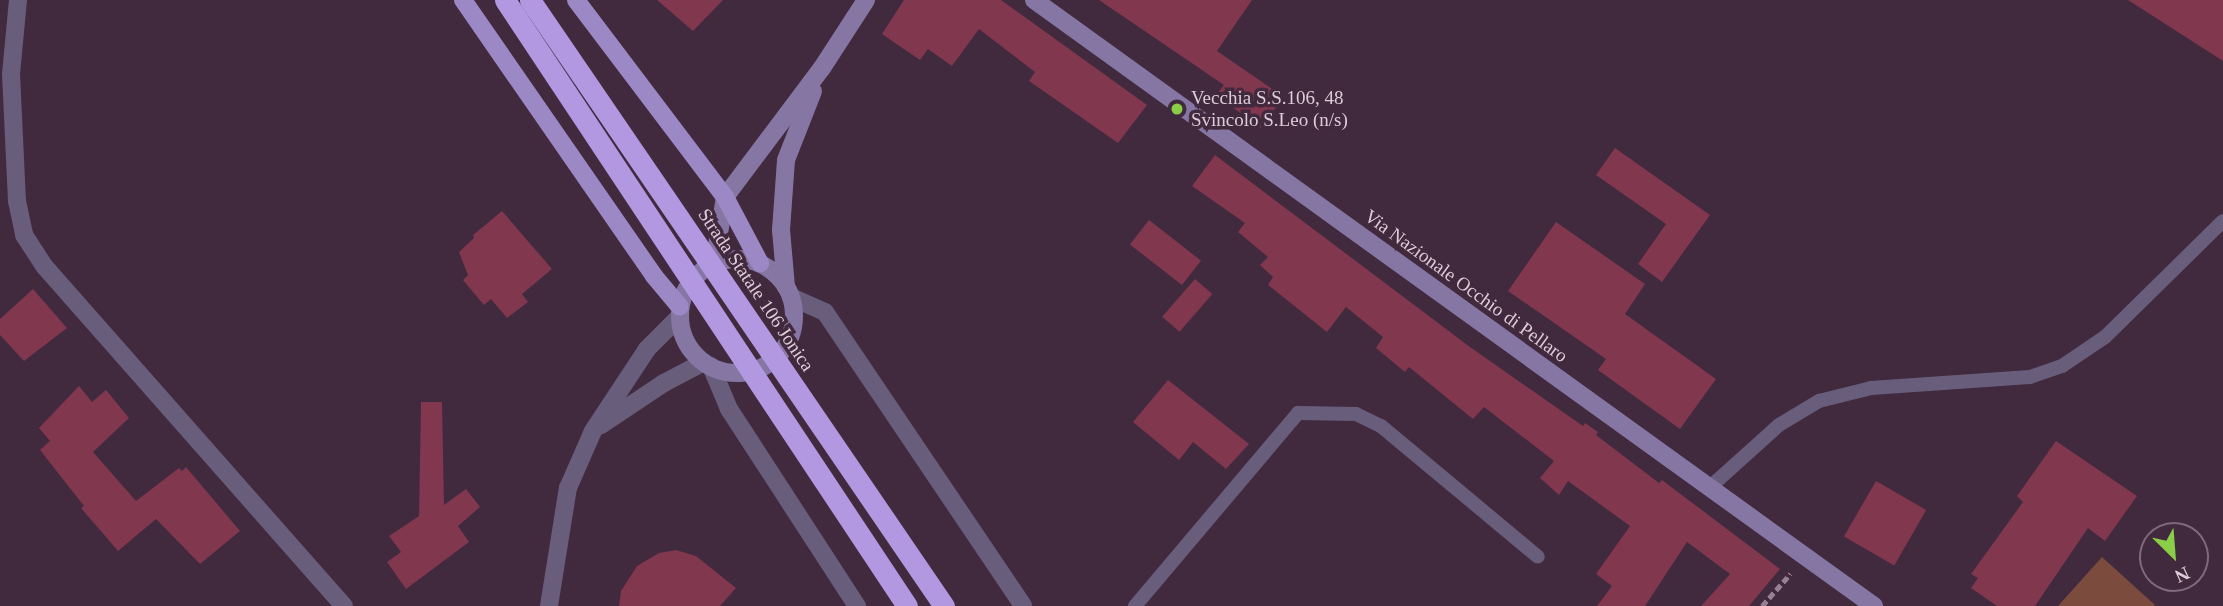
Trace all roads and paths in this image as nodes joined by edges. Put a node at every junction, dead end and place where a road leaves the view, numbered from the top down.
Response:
1 (18, 0) edge
2 (463, 0) edge
3 (505, 0) edge
4 (530, 0) edge
5 (576, 0) edge
6 (866, 0) edge
7 (1034, 0) edge
8 (822, 68) junction
9 (725, 197) junction
10 (2223, 221) edge
11 (713, 264) junction
12 (760, 264) junction
13 (788, 292) junction
14 (680, 311) junction
15 (708, 364) junction
16 (593, 431) junction
17 (1709, 488) junction
18 (1538, 557) dead end
19 (1805, 558) junction
20 (344, 606) edge
21 (549, 606) edge
22 (857, 606) edge
23 (907, 606) edge
24 (944, 606) edge
25 (1023, 606) edge
26 (1135, 606) edge
27 (1762, 606) edge
28 (1874, 606) edge

1 - 20 street
2 - 14 main road
3 - 23 highway
4 - 24 highway, Strada Statale 106 Jonica
5 - 9 main road
6 - 8 street
7 - 17 street, Via Nazionale Occhio di Pellaro
8 - 9 street
8 - 13 street
9 - 11 street
9 - 12 main road
10 - 17 lane
11 - 12 street
11 - 14 street
12 - 13 street
13 - 15 street
13 - 25 street
14 - 15 street
14 - 16 street
15 - 16 street
15 - 22 street
16 - 21 street
17 - 19 street, Via Nazionale Occhio di Pellaro
18 - 26 lane
19 - 27 path
19 - 28 street, Via Nazionale Occhio di Pellaro

